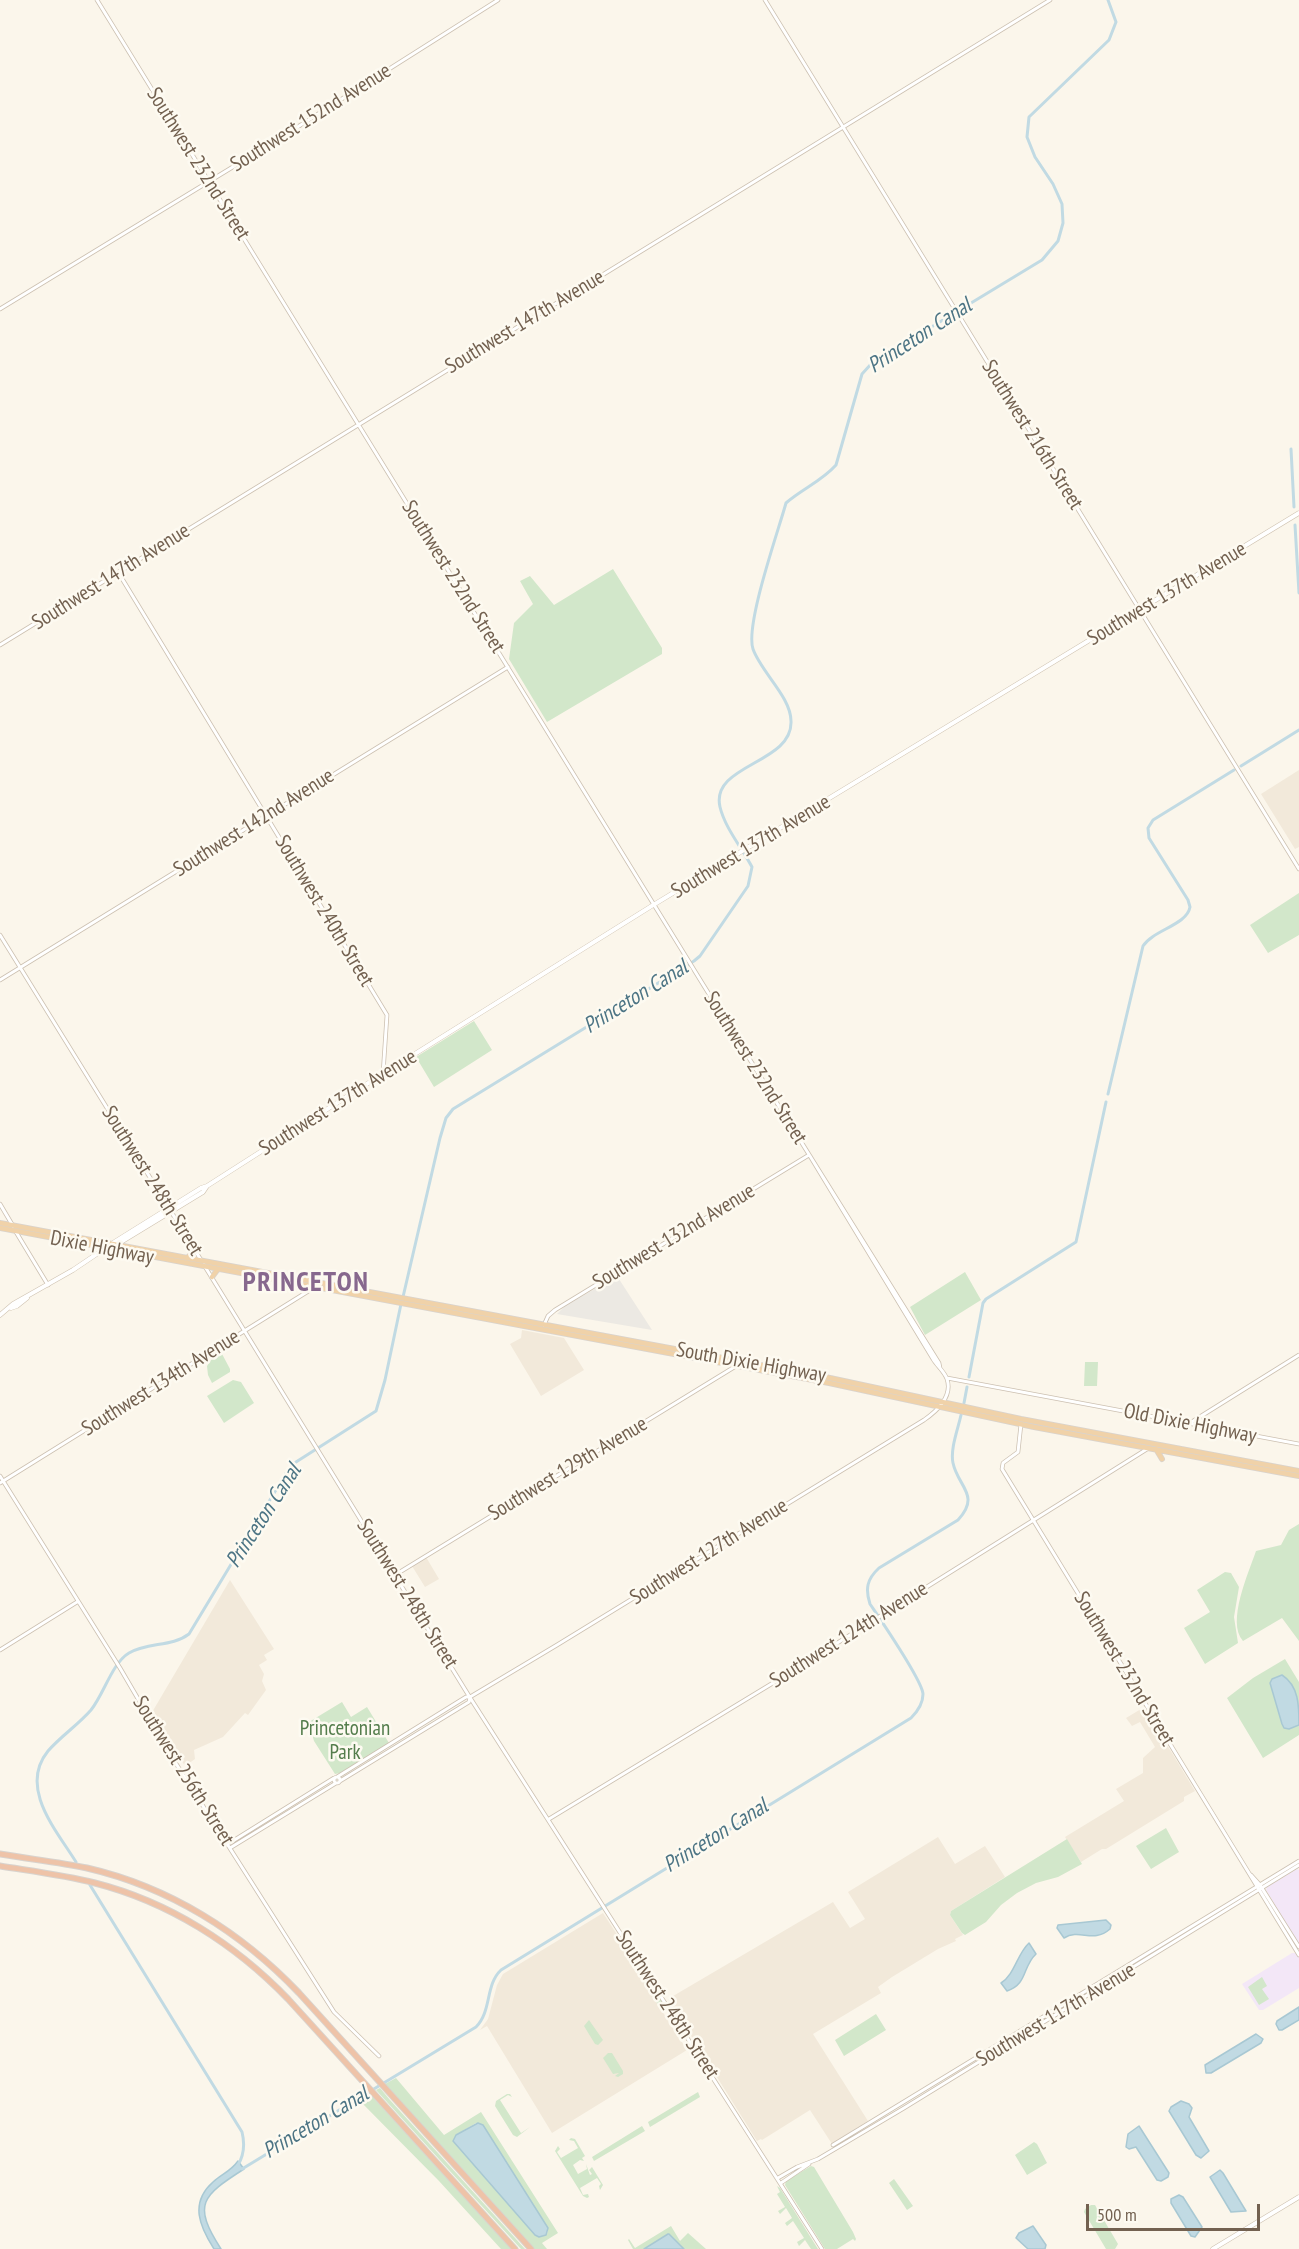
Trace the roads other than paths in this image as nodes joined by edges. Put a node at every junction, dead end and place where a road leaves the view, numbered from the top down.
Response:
1 (97, 0) edge
2 (498, 0) edge
3 (765, 0) edge
4 (1050, 0) edge
5 (843, 127) junction
6 (209, 181) junction
7 (0, 309) edge
8 (358, 424) junction
9 (1298, 514) edge
10 (118, 572) junction
11 (1140, 610) junction
12 (0, 645) edge
13 (508, 667) junction
14 (266, 815) junction
15 (1299, 869) edge
16 (654, 905) junction
17 (0, 934) edge
18 (20, 967) junction
19 (0, 980) edge
20 (383, 1074) junction
21 (809, 1155) junction
22 (0, 1204) edge
23 (169, 1210) junction
24 (8, 1216) junction
25 (0, 1225) edge
26 (14, 1229) junction
27 (63, 1240) junction
28 (94, 1241) junction
29 (109, 1248) junction
30 (195, 1251) junction
31 (187, 1258) junction
32 (201, 1261) junction
33 (205, 1267) junction
34 (218, 1269) junction
35 (212, 1277) junction
36 (322, 1283) junction
37 (48, 1285) junction
38 (316, 1287) junction
39 (399, 1300) junction
40 (407, 1302) junction
41 (432, 1309) junction
42 (470, 1311) junction
43 (0, 1315) edge
44 (512, 1324) junction
45 (544, 1325) junction
46 (245, 1331) junction
47 (581, 1337) junction
48 (1299, 1355) edge
49 (738, 1364) junction
50 (792, 1376) junction
51 (830, 1378) junction
52 (946, 1378) junction
53 (943, 1404) junction
54 (1021, 1422) junction
55 (1189, 1424) junction
56 (1299, 1444) edge
57 (1148, 1446) junction
58 (1155, 1447) junction
59 (1202, 1458) junction
60 (1242, 1461) junction
61 (1299, 1471) edge
62 (0, 1476) edge
63 (1299, 1476) edge
64 (2, 1482) edge
65 (1033, 1520) junction
66 (395, 1575) junction
67 (77, 1602) junction
68 (0, 1650) edge
69 (470, 1697) junction
70 (368, 1760) junction
71 (335, 1777) junction
72 (338, 1782) junction
73 (549, 1819) junction
74 (228, 1844) junction
75 (230, 1848) junction
76 (0, 1854) edge
77 (1299, 1863) edge
78 (0, 1866) edge
79 (1260, 1888) junction
80 (1299, 1947) edge
81 (1299, 1955) edge
82 (379, 2056) dead end
83 (857, 2133) junction
84 (833, 2145) dead end
85 (811, 2162) junction
86 (778, 2178) junction
87 (781, 2183) junction
88 (1299, 2197) edge
89 (515, 2249) edge
90 (531, 2249) edge
91 (822, 2249) edge
92 (1213, 2249) edge

1 - 6 street, Southwest 232nd Street
2 - 6 street, Southwest 152nd Avenue
3 - 5 street, Southwest 216th Street
4 - 5 street, Southwest 147th Avenue
5 - 8 street, Southwest 147th Avenue
5 - 11 street, Southwest 216th Street
6 - 7 street, Southwest 152nd Avenue
6 - 8 street, Southwest 232nd Street
8 - 10 street, Southwest 147th Avenue
8 - 13 street, Southwest 232nd Street
9 - 11 main road, Southwest 137th Avenue
10 - 12 street, Southwest 147th Avenue
10 - 14 street, Southwest 240th Street
11 - 15 street, Southwest 216th Street
11 - 16 main road, Southwest 137th Avenue
13 - 14 street, Southwest 142nd Avenue
13 - 16 street, Southwest 232nd Street
14 - 18 street, Southwest 142nd Avenue
14 - 20 street, Southwest 240th Street
16 - 20 main road, Southwest 137th Avenue
16 - 21 street, Southwest 232nd Street
17 - 18 street, Southwest 248th Street
18 - 19 street, Southwest 142nd Avenue
18 - 23 street, Southwest 248th Street
20 - 23 main road, Southwest 137th Avenue
21 - 45 street, Southwest 132nd Avenue
21 - 52 street, Southwest 232nd Street
22 - 24 street
23 - 29 main road, Southwest 137th Avenue
23 - 30 street, Southwest 248th Street
24 - 25 highway
24 - 26 street
25 - 26 highway, Dixie Highway
26 - 27 highway, Dixie Highway
26 - 28 highway, Dixie Highway
26 - 37 street
27 - 28 highway
27 - 29 highway, Dixie Highway
28 - 29 highway, Dixie Highway
29 - 31 highway, Dixie Highway
29 - 33 highway, Dixie Highway
29 - 37 main road, Southwest 137th Avenue
30 - 31 highway
30 - 32 street, Southwest 248th Street
31 - 32 highway, Dixie Highway
32 - 33 street, Southwest 248th Street
32 - 36 highway, South Dixie Highway
33 - 34 highway, South Dixie Highway
33 - 35 street, Southwest 248th Street
34 - 35 highway
34 - 38 highway, South Dixie Highway
35 - 46 street, Southwest 248th Street
36 - 38 street, Southwest 134th Avenue
36 - 39 highway, South Dixie Highway
37 - 43 main road, Southwest 137th Avenue
38 - 39 highway, South Dixie Highway
38 - 46 street, Southwest 134th Avenue
39 - 40 highway, South Dixie Highway
40 - 41 highway, South Dixie Highway
40 - 42 highway, South Dixie Highway
41 - 42 highway
41 - 44 highway, South Dixie Highway
42 - 45 highway, South Dixie Highway
44 - 45 highway
44 - 47 highway, South Dixie Highway
45 - 47 highway
45 - 49 highway, South Dixie Highway
46 - 64 street, Southwest 134th Avenue
46 - 66 street, Southwest 248th Street
47 - 49 highway, South Dixie Highway
48 - 55 street
49 - 50 highway, South Dixie Highway
49 - 51 highway, South Dixie Highway
49 - 66 street, Southwest 129th Avenue
50 - 51 highway
50 - 53 highway, South Dixie Highway
51 - 53 highway, South Dixie Highway
52 - 53 street
52 - 55 street, Old Dixie Highway
53 - 54 highway, South Dixie Highway
53 - 54 highway, South Dixie Highway
53 - 69 street, Southwest 127th Avenue
54 - 57 highway, South Dixie Highway
54 - 57 highway, South Dixie Highway
54 - 65 street, Southwest 232nd Street
55 - 56 street, Old Dixie Highway
57 - 58 highway, South Dixie Highway
57 - 65 street, Southwest 124th Avenue
58 - 59 highway
58 - 60 highway, South Dixie Highway
59 - 60 highway
59 - 63 highway
60 - 61 highway, South Dixie Highway
62 - 64 street, Southwest 256th Street
64 - 67 street, Southwest 256th Street
65 - 73 street, Southwest 124th Avenue
65 - 79 street, Southwest 232nd Street
66 - 69 street, Southwest 248th Street
67 - 68 street
67 - 74 street, Southwest 256th Street
69 - 70 street, Southwest 127th Avenue
69 - 73 street, Southwest 248th Street
70 - 71 street, Southwest 127th Avenue
70 - 72 street, Southwest 127th Avenue
71 - 72 street
71 - 74 street, Southwest 127th Avenue
72 - 75 street, Southwest 127th Avenue
73 - 86 street, Southwest 248th Street
74 - 75 street, Southwest 256th Street
75 - 82 street, Southwest 256th Street
76 - 90 highway
77 - 79 street, Southwest 117th Avenue
78 - 89 highway
79 - 80 street, Southwest 232nd Street
79 - 81 street, Southwest 232nd Street
79 - 83 street, Southwest 117th Avenue
83 - 84 street
83 - 85 street, Southwest 117th Avenue
85 - 86 street, Southwest 117th Avenue
85 - 87 street, Southwest 117th Avenue
86 - 87 street, Southwest 248th Street
87 - 91 street, Southwest 248th Street
88 - 92 main road

